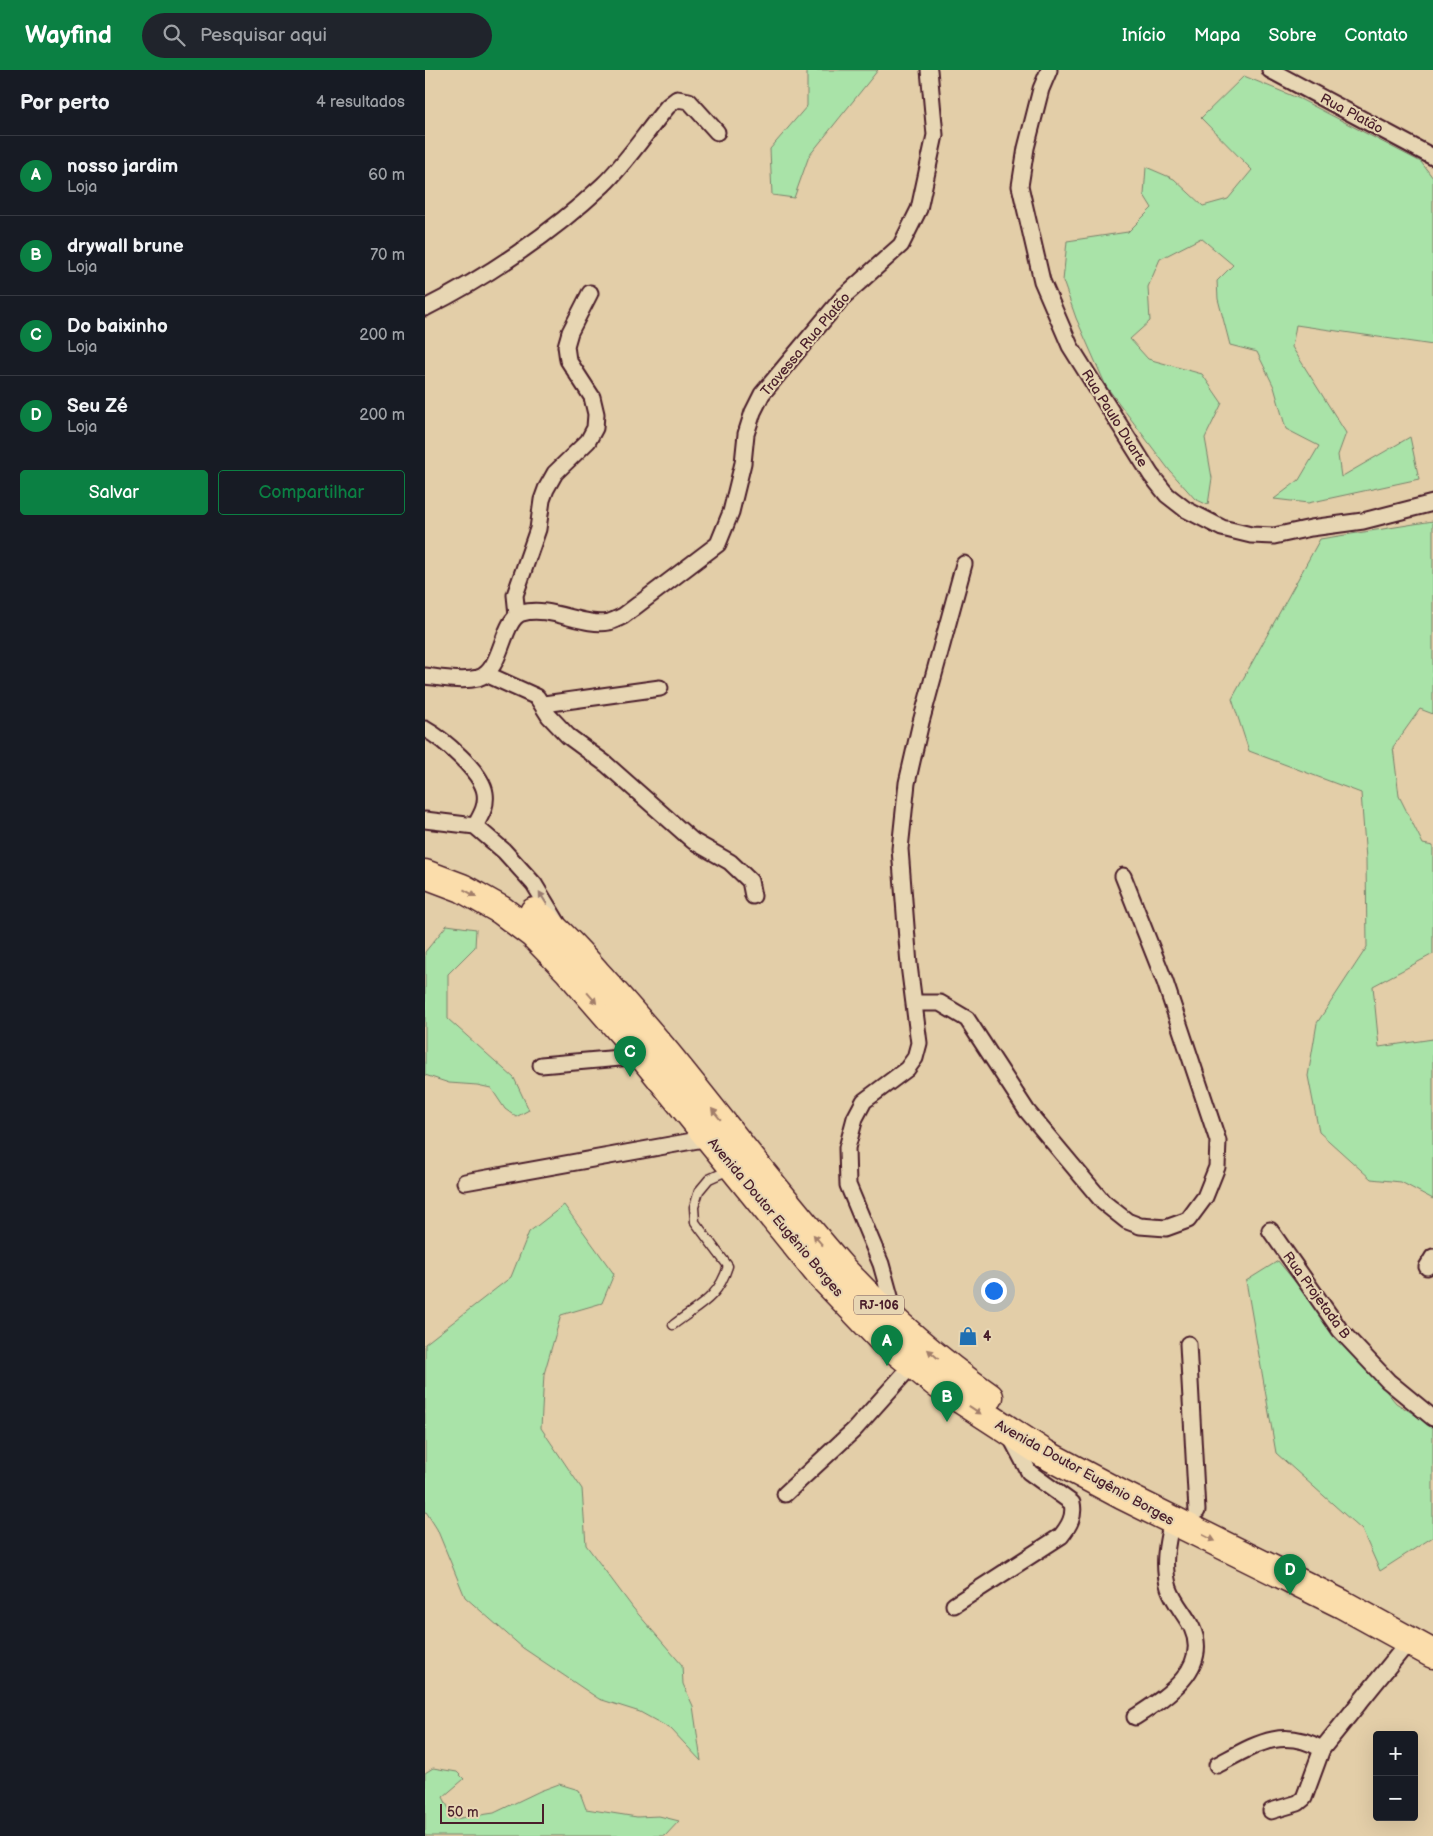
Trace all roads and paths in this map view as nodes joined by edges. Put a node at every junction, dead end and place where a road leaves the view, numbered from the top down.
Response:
1 (929, 70) edge
2 (1049, 70) edge
3 (1271, 70) edge
4 (717, 132) dead end
5 (1433, 157) edge
6 (590, 293) dead end
7 (425, 308) edge
8 (1433, 503) edge
9 (964, 564) dead end
10 (517, 616) junction
11 (486, 674) junction
12 (425, 676) edge
13 (660, 688) dead end
14 (544, 704) junction
15 (425, 729) edge
16 (425, 820) edge
17 (475, 826) junction
18 (425, 856) edge
19 (425, 874) edge
20 (1123, 876) dead end
21 (753, 896) dead end
22 (567, 941) junction
23 (915, 1003) junction
24 (643, 1056) junction
25 (541, 1065) dead end
26 (709, 1138) junction
27 (734, 1168) junction
28 (465, 1182) dead end
29 (1270, 1230) dead end
30 (897, 1322) junction
31 (673, 1325) dead end
32 (1187, 1344) dead end
33 (913, 1364) junction
34 (1433, 1418) edge
35 (1009, 1432) junction
36 (785, 1494) dead end
37 (1184, 1516) junction
38 (955, 1605) dead end
39 (1421, 1637) edge
40 (1433, 1654) edge
41 (1135, 1717) dead end
42 (1322, 1749) junction
43 (1217, 1765) dead end
44 (1271, 1811) dead end

1 - 10 street, Travessa Rua Platão
2 - 8 street, Rua Paulo Duarte
3 - 5 street, Rua Platão
4 - 7 street
6 - 10 street
9 - 23 street
10 - 11 street
11 - 12 street
11 - 14 street
13 - 14 street
14 - 21 street
15 - 17 street
16 - 17 street
22 -> 17 street
18 - 22 highway, Avenida Doutor Eugênio Borges / RJ-106
19 -> 24 highway, Avenida Doutor Eugênio Borges / RJ-106
20 - 23 street
30 -> 22 highway, Avenida Doutor Eugênio Borges / RJ-106
23 - 30 street
24 - 25 street
24 - 26 highway, Avenida Doutor Eugênio Borges / RJ-106
26 - 27 highway, Avenida Doutor Eugênio Borges / RJ-106
26 - 28 street
27 - 31 lane
27 - 33 highway, Avenida Doutor Eugênio Borges / RJ-106
29 - 34 street, Rua Projetada B
37 -> 30 highway, Avenida Doutor Eugênio Borges / RJ-106
32 - 37 street
33 -> 35 highway, Avenida Doutor Eugênio Borges / RJ-106
33 - 36 street
35 - 37 highway, Avenida Doutor Eugênio Borges / RJ-106
35 - 38 street
37 - 39 highway, Avenida Doutor Eugênio Borges / RJ-106
37 - 41 street
39 - 40 highway, Avenida Doutor Eugênio Borges / RJ-106
39 - 42 street
42 - 43 street
42 - 44 street

